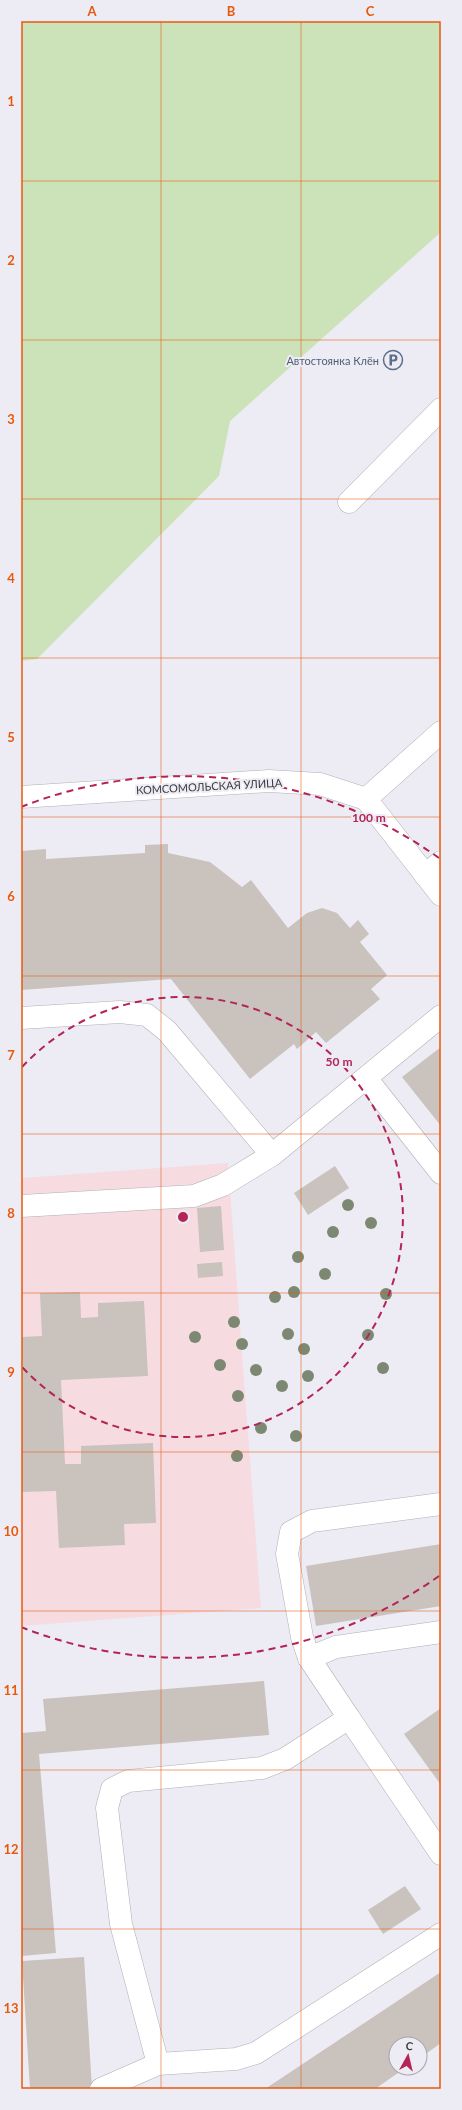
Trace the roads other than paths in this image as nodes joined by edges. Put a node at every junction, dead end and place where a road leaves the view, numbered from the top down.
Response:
1 (441, 409) edge
2 (349, 502) dead end
3 (441, 732) edge
4 (21, 797) edge
5 (366, 799) junction
6 (433, 868) edge
7 (441, 895) edge
8 (441, 1016) edge
9 (21, 1018) edge
10 (366, 1078) junction
11 (272, 1155) junction
12 (441, 1173) edge
13 (21, 1206) edge
14 (441, 1504) edge
15 (441, 1632) edge
16 (309, 1658) junction
17 (349, 1718) junction
18 (441, 1854) edge
19 (441, 1934) edge
20 (158, 2064) junction
21 (101, 2089) edge

1 - 2 street
3 - 5 street
4 - 5 street, КОМСОМОЛЬСКАЯ УЛИЦА
5 - 6 street
6 - 7 street
8 - 10 street
9 - 11 street
10 - 11 street
10 - 12 street
11 - 13 street
14 - 16 street
15 - 16 street
16 - 17 street
17 - 18 street
17 - 20 street
19 - 20 street
20 - 21 street

